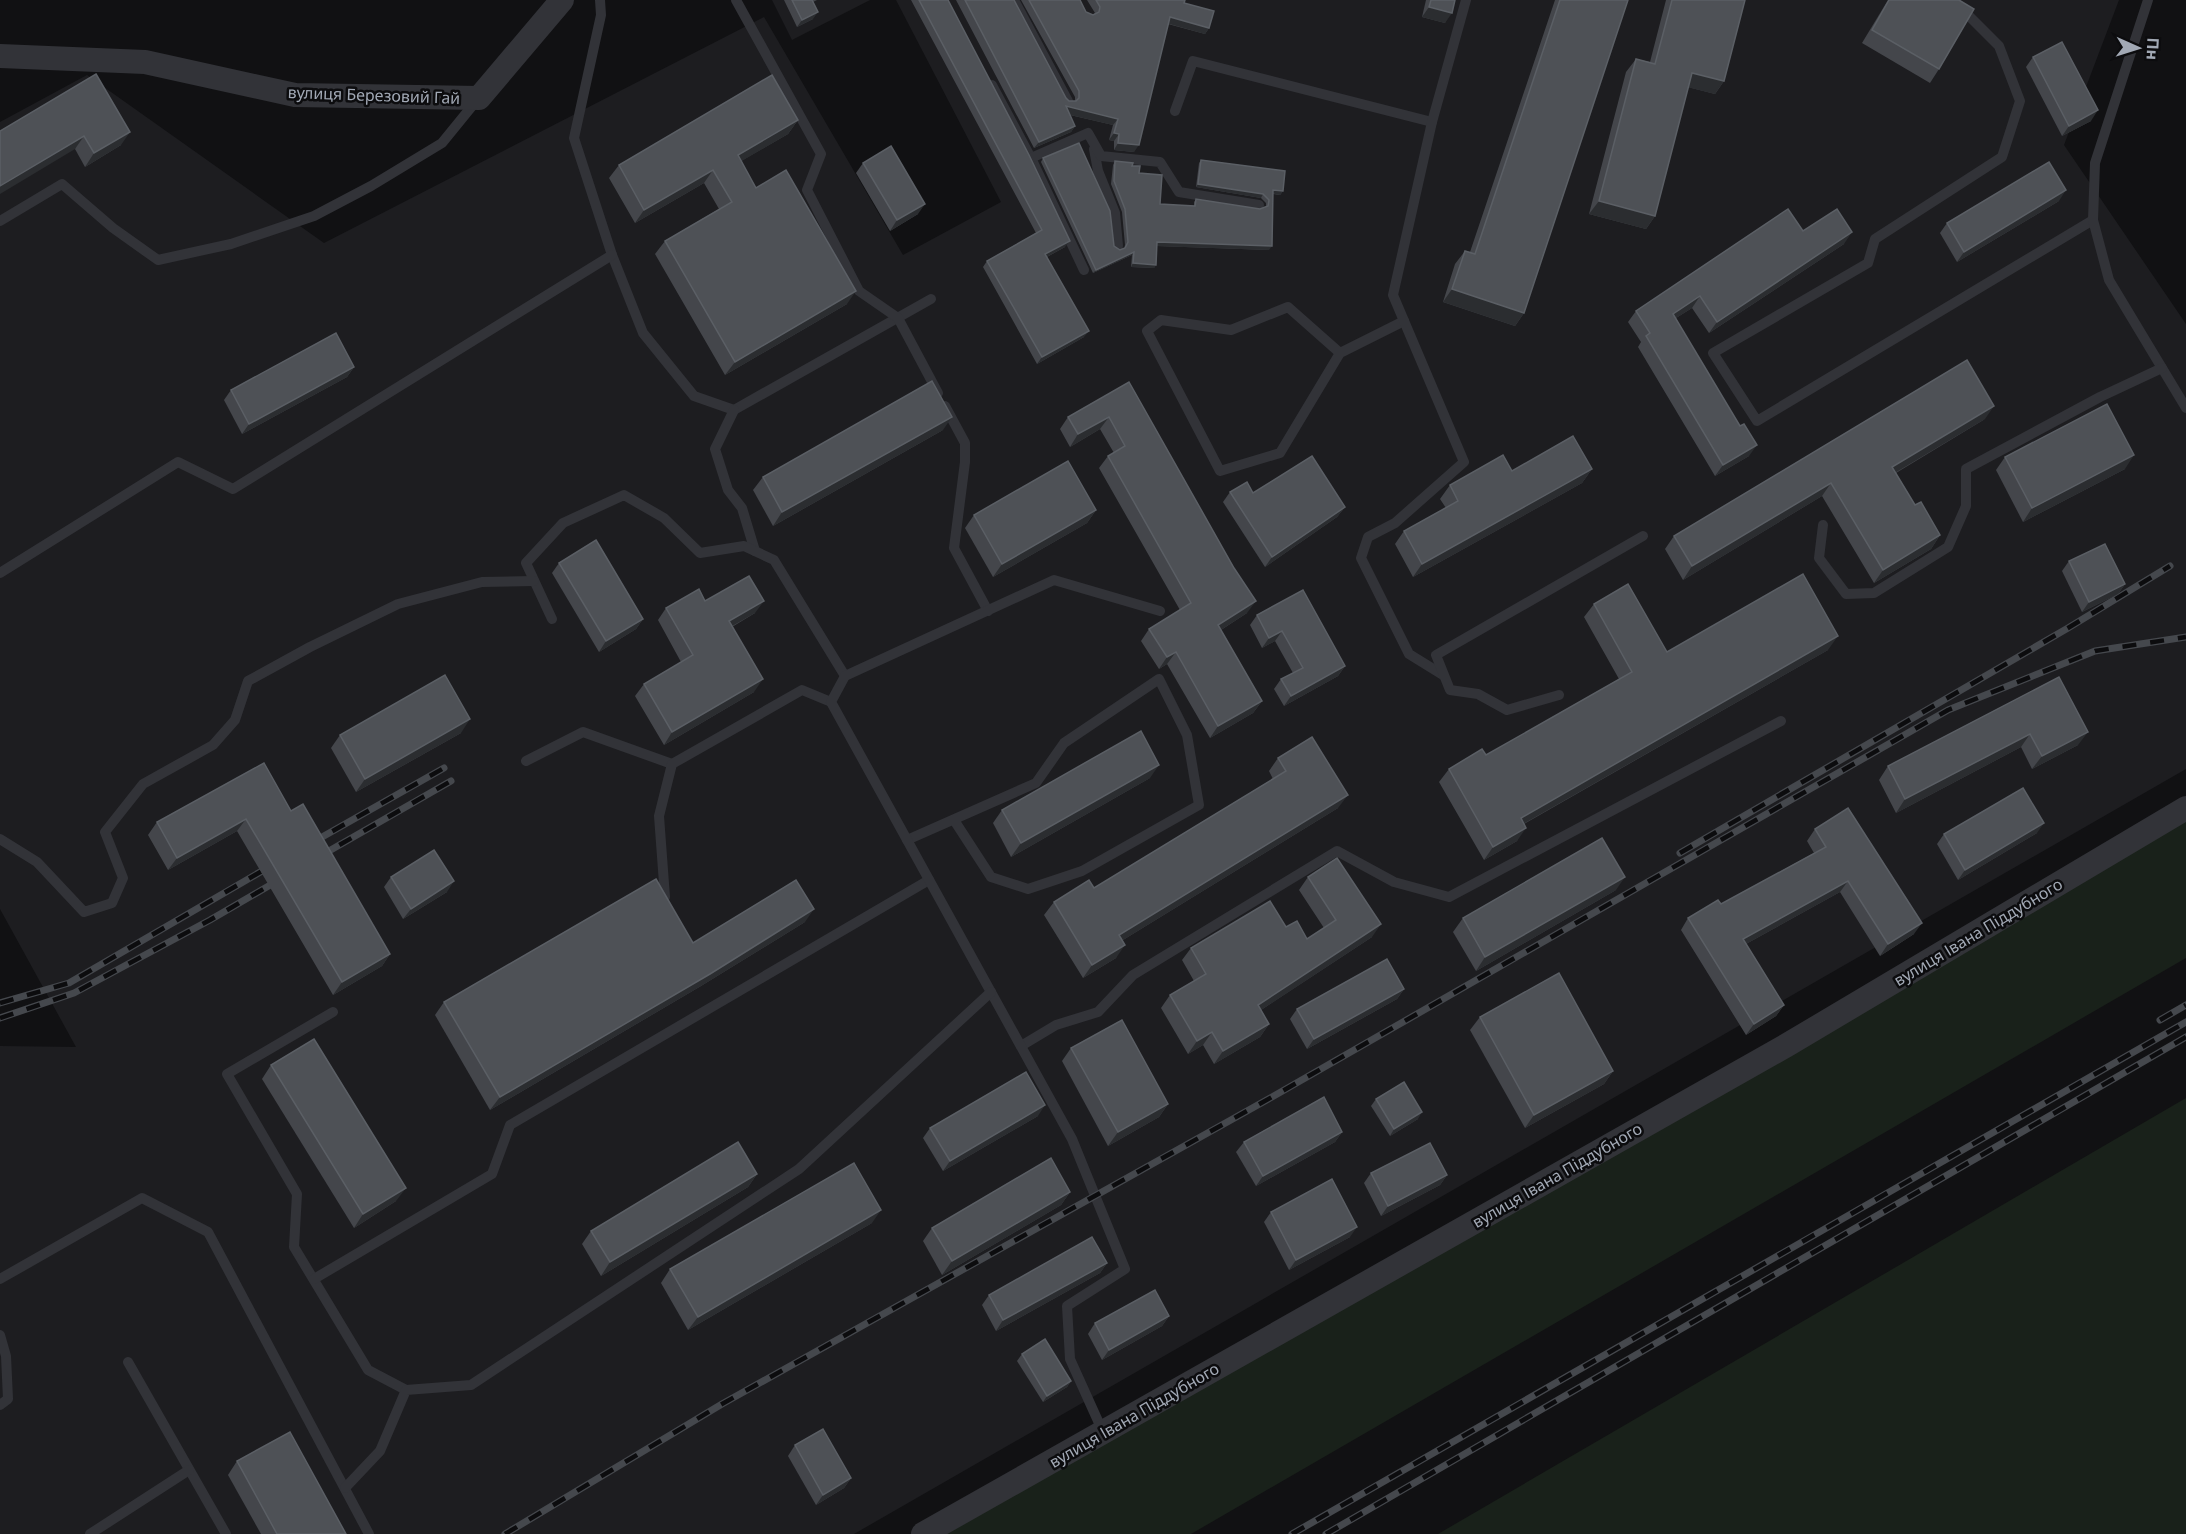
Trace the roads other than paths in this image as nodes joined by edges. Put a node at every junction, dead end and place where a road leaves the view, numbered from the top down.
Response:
1 (562, 0) edge
2 (600, 0) edge
3 (736, 0) edge
4 (1014, 0) edge
5 (1466, 0) edge
6 (1953, 0) edge
7 (2148, 0) edge
8 (0, 56) edge
9 (988, 78) edge
10 (479, 98) junction
11 (1068, 102) edge
12 (1175, 111) dead end
13 (1432, 122) junction
14 (1092, 140) junction
15 (1031, 158) junction
16 (1259, 205) dead end
17 (2093, 220) junction
18 (0, 221) edge
19 (1118, 246) edge
20 (612, 255) junction
21 (1084, 270) dead end
22 (931, 299) dead end
23 (898, 318) junction
24 (1404, 321) junction
25 (1340, 353) junction
26 (2162, 368) junction
27 (2186, 408) edge
28 (734, 410) junction
29 (1824, 525) dead end
30 (1643, 536) dead end
31 (754, 551) junction
32 (0, 573) edge
33 (534, 581) junction
34 (988, 610) junction
35 (1160, 611) dead end
36 (552, 619) dead end
37 (1443, 675) junction
38 (845, 676) junction
39 (1559, 695) dead end
40 (831, 702) junction
41 (1781, 721) dead end
42 (526, 761) dead end
43 (672, 764) junction
44 (2186, 808) edge
45 (954, 820) junction
46 (0, 839) edge
47 (907, 840) junction
48 (929, 880) junction
49 (665, 897) edge
50 (991, 992) junction
51 (333, 1012) dead end
52 (1021, 1046) junction
53 (0, 1279) edge
54 (314, 1279) junction
55 (0, 1335) edge
56 (128, 1362) dead end
57 (406, 1390) junction
58 (0, 1405) edge
59 (1103, 1432) junction
60 (189, 1470) junction
61 (345, 1488) junction
62 (90, 1534) edge
63 (226, 1534) edge
64 (369, 1534) edge
65 (924, 1534) edge

1 - 10 street, вулиця Березовий Гай
2 - 20 lane
3 - 23 lane
4 - 11 lane
5 - 13 lane
6 - 17 lane
7 - 17 lane
8 - 10 street, вулиця Березовий Гай
9 - 15 lane
10 - 18 lane
12 - 13 lane
13 - 24 lane
14 - 15 lane
14 - 16 lane
14 - 19 lane
15 - 21 lane
17 - 26 lane
20 - 28 lane
20 - 32 lane
22 - 23 lane
23 - 28 lane
23 - 34 lane
24 - 25 lane
24 - 37 lane
25 - 25 lane
26 - 27 lane
26 - 29 lane
28 - 31 lane
30 - 37 lane
31 - 33 lane
31 - 38 lane
33 - 36 lane
33 - 46 lane
34 - 35 lane
34 - 38 lane
37 - 39 lane
38 - 40 lane
40 - 43 lane
40 - 47 lane
41 - 52 lane
42 - 43 lane
43 - 49 lane
44 - 59 street, вулиця Івана Піддубного
45 - 45 lane
45 - 47 lane
47 - 48 lane
48 - 50 lane
48 - 54 lane
50 - 52 lane
50 - 57 lane
51 - 54 lane
52 - 59 lane
53 - 61 lane
54 - 57 lane
55 - 58 lane
56 - 60 lane
57 - 61 lane
59 - 65 street, вулиця Івана Піддубного
60 - 62 lane
60 - 63 lane
61 - 64 lane

